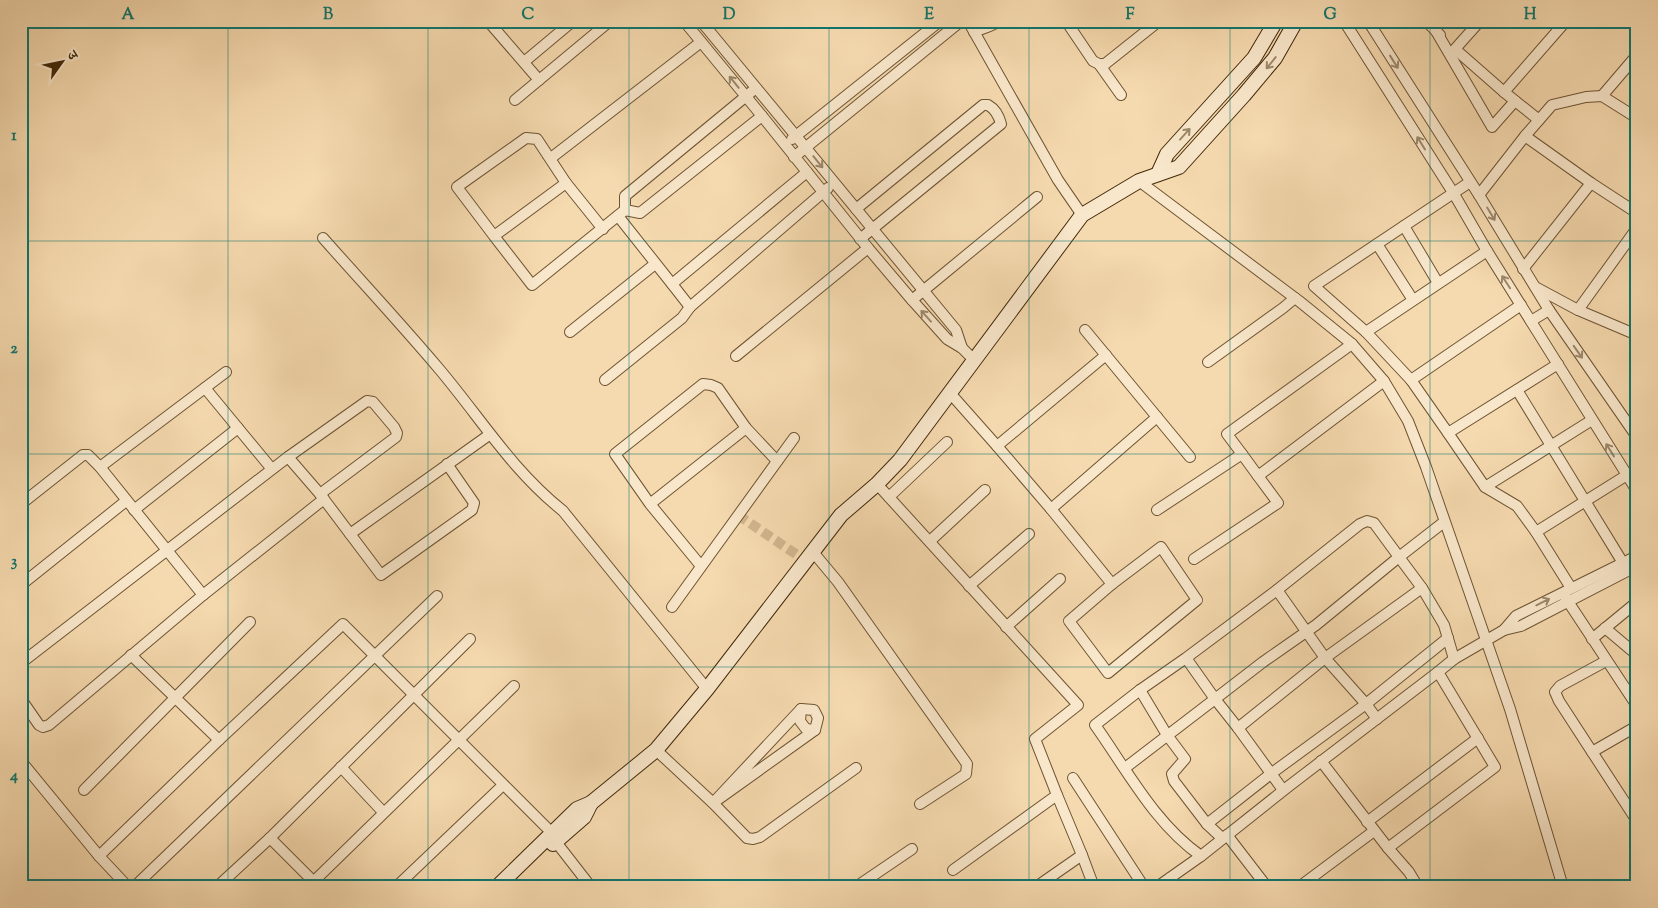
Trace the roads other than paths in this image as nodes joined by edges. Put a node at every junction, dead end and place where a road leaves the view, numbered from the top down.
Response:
1 (488, 21) edge
2 (574, 21) edge
3 (610, 21) edge
4 (684, 21) edge
5 (701, 21) edge
6 (940, 21) edge
7 (960, 21) edge
8 (968, 21) edge
9 (999, 21) edge
10 (1066, 21) edge
11 (1159, 21) edge
12 (1276, 21) edge
13 (1296, 21) edge
14 (1344, 21) edge
15 (1368, 21) edge
16 (1426, 21) edge
17 (1480, 21) edge
18 (1566, 21) edge
19 (981, 27) edge
20 (1436, 31) junction
21 (701, 42) junction
22 (1455, 49) junction
23 (1637, 56) edge
24 (524, 62) junction
25 (1099, 64) junction
26 (539, 80) junction
27 (756, 88) junction
28 (1504, 92) junction
29 (1121, 95) dead end
30 (746, 96) junction
31 (1602, 96) junction
32 (515, 100) dead end
33 (1514, 101) junction
34 (762, 116) junction
35 (1637, 118) edge
36 (1539, 120) junction
37 (796, 135) junction
38 (1525, 136) junction
39 (784, 144) junction
40 (806, 147) junction
41 (794, 156) junction
42 (551, 158) junction
43 (807, 172) junction
44 (1158, 174) junction
45 (1140, 181) junction
46 (834, 182) junction
47 (1470, 182) junction
48 (566, 183) junction
49 (1591, 183) junction
50 (823, 191) junction
51 (1454, 194) junction
52 (1479, 195) junction
53 (1037, 197) dead end
54 (856, 209) junction
55 (621, 213) junction
56 (1637, 213) edge
57 (1082, 215) junction
58 (1404, 226) junction
59 (1637, 228) edge
60 (603, 229) junction
61 (872, 230) junction
62 (494, 236) junction
63 (323, 238) dead end
64 (860, 240) junction
65 (1377, 244) junction
66 (868, 248) junction
67 (1487, 251) junction
68 (655, 264) junction
69 (1523, 269) junction
70 (1438, 283) junction
71 (672, 284) junction
72 (1536, 288) junction
73 (925, 291) junction
74 (1295, 298) junction
75 (912, 300) junction
76 (1413, 300) junction
77 (1521, 305) junction
78 (690, 307) junction
79 (1549, 310) junction
80 (1578, 310) junction
81 (1531, 321) junction
82 (1085, 330) dead end
83 (570, 332) dead end
84 (1366, 332) junction
85 (1637, 335) edge
86 (1352, 344) junction
87 (962, 348) junction
88 (1106, 355) junction
89 (736, 356) dead end
90 (974, 360) junction
91 (1208, 362) dead end
92 (1558, 364) junction
93 (226, 372) dead end
94 (605, 380) dead end
95 (1411, 380) junction
96 (1384, 381) junction
97 (205, 388) junction
98 (1517, 390) junction
99 (950, 393) junction
100 (1157, 417) junction
101 (1592, 420) junction
102 (238, 428) junction
103 (746, 428) junction
104 (1448, 432) junction
105 (490, 435) junction
106 (794, 438) dead end
107 (1637, 438) edge
108 (946, 442) dead end
109 (997, 446) junction
110 (1552, 446) junction
111 (1242, 454) junction
112 (288, 457) junction
113 (1190, 457) dead end
114 (777, 462) junction
115 (448, 464) junction
116 (100, 467) junction
117 (271, 468) junction
118 (1626, 475) junction
119 (1258, 476) junction
120 (877, 484) junction
121 (1485, 487) junction
122 (985, 490) dead end
123 (1637, 491) edge
124 (322, 496) junction
125 (889, 497) junction
126 (126, 501) junction
127 (1585, 501) junction
128 (21, 504) edge
129 (650, 504) junction
130 (1051, 509) junction
131 (134, 510) junction
132 (1157, 510) dead end
133 (1444, 522) junction
134 (1536, 532) junction
135 (350, 534) junction
136 (1030, 534) dead end
137 (930, 541) junction
138 (166, 550) junction
139 (813, 552) junction
140 (1637, 556) edge
141 (1399, 557) junction
142 (1194, 559) dead end
143 (1623, 563) junction
144 (701, 566) junction
145 (1637, 566) edge
146 (1060, 579) dead end
147 (1112, 584) junction
148 (21, 585) edge
149 (970, 586) junction
150 (1422, 588) junction
151 (1277, 590) junction
152 (1566, 590) junction
153 (202, 595) junction
154 (437, 596) dead end
155 (1567, 602) junction
156 (1637, 602) edge
157 (672, 607) dead end
158 (250, 622) dead end
159 (1006, 627) junction
160 (1606, 628) junction
161 (1504, 630) junction
162 (1307, 632) junction
163 (1448, 638) junction
164 (470, 639) dead end
165 (1486, 639) junction
166 (1592, 639) junction
167 (1637, 654) edge
168 (131, 655) junction
169 (375, 657) junction
170 (1186, 658) junction
171 (1325, 658) junction
172 (1454, 659) junction
173 (1606, 661) junction
174 (21, 663) edge
175 (1438, 672) junction
176 (514, 686) dead end
177 (707, 690) junction
178 (1140, 690) junction
179 (414, 695) junction
180 (175, 698) junction
181 (21, 699) edge
182 (1215, 699) junction
183 (1366, 704) junction
184 (1637, 706) edge
185 (1377, 719) junction
186 (1637, 726) edge
187 (1238, 728) junction
188 (1167, 735) junction
189 (1478, 738) junction
190 (459, 739) junction
191 (219, 740) junction
192 (656, 750) junction
193 (1592, 752) junction
194 (21, 761) edge
195 (1321, 761) junction
196 (341, 767) junction
197 (856, 768) dead end
198 (1125, 768) junction
199 (1272, 773) junction
200 (1072, 778) dead end
201 (503, 786) junction
202 (84, 790) dead end
203 (1283, 790) junction
204 (1057, 795) junction
205 (713, 802) junction
206 (920, 804) dead end
207 (382, 812) junction
208 (1635, 815) edge
209 (1368, 822) junction
210 (1207, 824) junction
211 (1374, 831) junction
212 (554, 837) junction
213 (1224, 837) junction
214 (270, 838) junction
215 (1388, 848) junction
216 (912, 849) dead end
217 (1082, 855) junction
218 (99, 856) junction
219 (1201, 856) junction
220 (952, 870) dead end
221 (1170, 878) junction
222 (310, 884) edge
223 (1414, 885) edge
224 (128, 887) edge
225 (134, 887) edge
226 (217, 887) edge
227 (396, 887) edge
228 (496, 887) edge
229 (510, 887) edge
230 (591, 887) edge
231 (856, 887) edge
232 (1036, 887) edge
233 (1094, 887) edge
234 (1144, 887) edge
235 (1157, 887) edge
236 (1177, 887) edge
237 (1267, 887) edge
238 (1299, 887) edge
239 (1563, 887) edge

1 - 24 street
2 - 24 street
3 - 26 street
4 - 21 street
5 - 27 street
6 - 37 street
7 - 40 street
8 - 19 street
9 - 19 street
10 - 25 street
11 - 25 street
44 -> 12 street
13 -> 44 street
51 -> 14 street
15 -> 47 street
16 - 20 street
17 - 22 street
18 - 28 street
19 - 57 street
20 - 22 street
20 - 33 street
30 -> 21 street
21 - 42 street
22 - 28 street
23 - 31 street
24 - 26 street
25 - 29 street
26 - 32 street
27 - 30 street
27 - 37 street
28 - 33 street
30 - 34 street
30 - 55 street
31 - 35 street
31 - 36 street
33 - 36 street
34 - 39 street
34 - 55 street
36 - 38 street
37 - 39 street
37 - 40 street
38 - 49 street
38 - 52 street
39 - 41 street
40 - 41 street
40 -> 46 street
41 - 43 street
42 - 48 street
42 - 62 street
43 - 50 street
43 - 71 street
44 - 45 street
45 - 57 street
45 - 74 street
46 - 50 street
46 - 54 street
47 - 51 street
47 - 52 street
48 - 60 street
48 - 62 street
49 - 56 street
49 - 69 street
50 - 64 street
50 - 78 street
51 - 58 street
51 - 67 street
52 -> 69 street
53 - 73 street
54 - 61 street
54 - 61 street
55 - 60 street
55 - 68 street
57 - 90 street
58 - 65 street
58 - 70 street
59 - 80 street
60 - 62 street
61 - 64 street
61 - 73 street
63 - 105 street
64 - 66 street
65 - 76 street
65 - 84 street
66 - 75 street
66 - 89 street
67 - 70 street
77 -> 67 street
68 - 71 street
68 - 83 street
69 - 72 street
70 - 76 street
71 - 78 street
72 - 79 street
72 - 80 street
73 - 75 street
73 - 87 street
74 - 86 street
74 - 91 street
87 -> 75 street
76 - 84 street
77 - 81 street
77 - 95 street
78 - 94 street
79 - 81 street
79 -> 107 street
80 - 85 street
81 - 92 street
82 - 88 street
84 - 95 street
86 - 96 street
86 - 111 street
87 - 90 street
88 - 100 street
88 - 109 street
90 - 99 street
92 - 98 street
92 - 101 street
93 - 97 street
95 - 104 street
96 - 119 street
96 - 133 street
97 - 102 street
97 - 116 street
98 - 104 street
98 - 110 street
99 - 109 street
99 - 120 street
100 - 113 street
100 - 130 street
101 - 110 street
118 -> 101 street
102 - 117 street
102 - 131 street
103 - 114 street
103 - 129 street
103 - 129 street
104 - 121 street
105 - 115 street
105 - 177 street
106 - 114 street
108 - 125 street
109 - 130 street
110 - 121 street
110 - 127 street
111 - 119 street
111 - 132 street
112 - 117 street
112 - 124 street
112 - 124 street
114 - 144 street
115 - 135 street
115 - 135 street
116 - 126 street
116 - 128 street
117 - 138 street
118 - 123 street
118 - 127 street
119 - 142 street
120 - 125 street
120 - 139 street
121 - 134 street
122 - 137 street
124 - 135 street
124 - 153 street
125 - 137 street
126 - 131 street
126 - 148 street
127 - 134 street
127 - 143 street
129 - 144 street
130 - 147 street
131 - 138 street
133 - 141 street
133 - 165 street
134 - 152 street
136 - 149 street
137 - 149 street
138 - 153 street
138 - 174 street
139 - 177 street
139 - 206 street
140 - 143 street
141 - 150 street
141 - 151 street
141 - 162 street
143 - 152 street
144 - 157 street
145 - 155 street
146 - 159 street
147 - 147 street
149 - 159 street
150 - 163 street
150 - 171 street
151 - 162 street
151 - 170 street
152 - 155 street
161 -> 152 street
153 - 168 street
154 - 169 street
155 - 161 street
155 - 166 street
156 - 160 street
158 - 180 street
159 - 204 street
160 - 166 street
160 - 167 street
161 - 165 street
162 - 171 street
162 - 182 street
163 - 172 street
163 - 183 street
164 - 179 street
165 - 172 street
165 - 239 street
166 - 173 street
168 - 180 street
168 - 181 street
169 - 179 street
169 - 191 street
169 - 225 street
170 - 178 street
170 - 182 street
171 - 183 street
171 - 187 street
172 - 175 street
173 - 184 street
173 - 193 street
175 - 185 street
175 - 189 street
176 - 190 street
177 - 192 street
178 - 188 street
178 - 198 street
179 - 190 street
179 - 196 street
180 - 191 street
180 - 202 street
182 - 187 street
182 - 188 street
183 - 185 street
183 - 199 street
185 - 195 street
186 - 193 street
187 - 199 street
188 - 198 street
188 - 210 street
189 - 209 street
189 - 215 street
190 - 201 street
190 - 207 street
191 - 218 street
192 - 205 street
192 - 212 street
193 - 208 street
194 - 218 street
195 - 203 street
195 - 209 street
196 - 207 street
196 - 214 street
197 - 205 street
198 - 219 street
199 - 203 street
199 - 210 street
200 - 234 street
201 - 212 street
201 - 227 street
203 - 213 street
204 - 217 street
204 - 220 street
205 - 205 street
207 - 222 street
209 - 211 street
210 - 213 street
211 - 215 street
211 - 238 street
212 - 228 street
212 - 229 street
212 - 230 street
213 - 219 street
213 - 237 street
214 - 222 street
214 - 226 street
215 - 223 street
216 - 231 street
217 - 232 street
217 - 233 street
218 - 224 street
219 - 221 street
221 - 235 street
221 - 236 street

